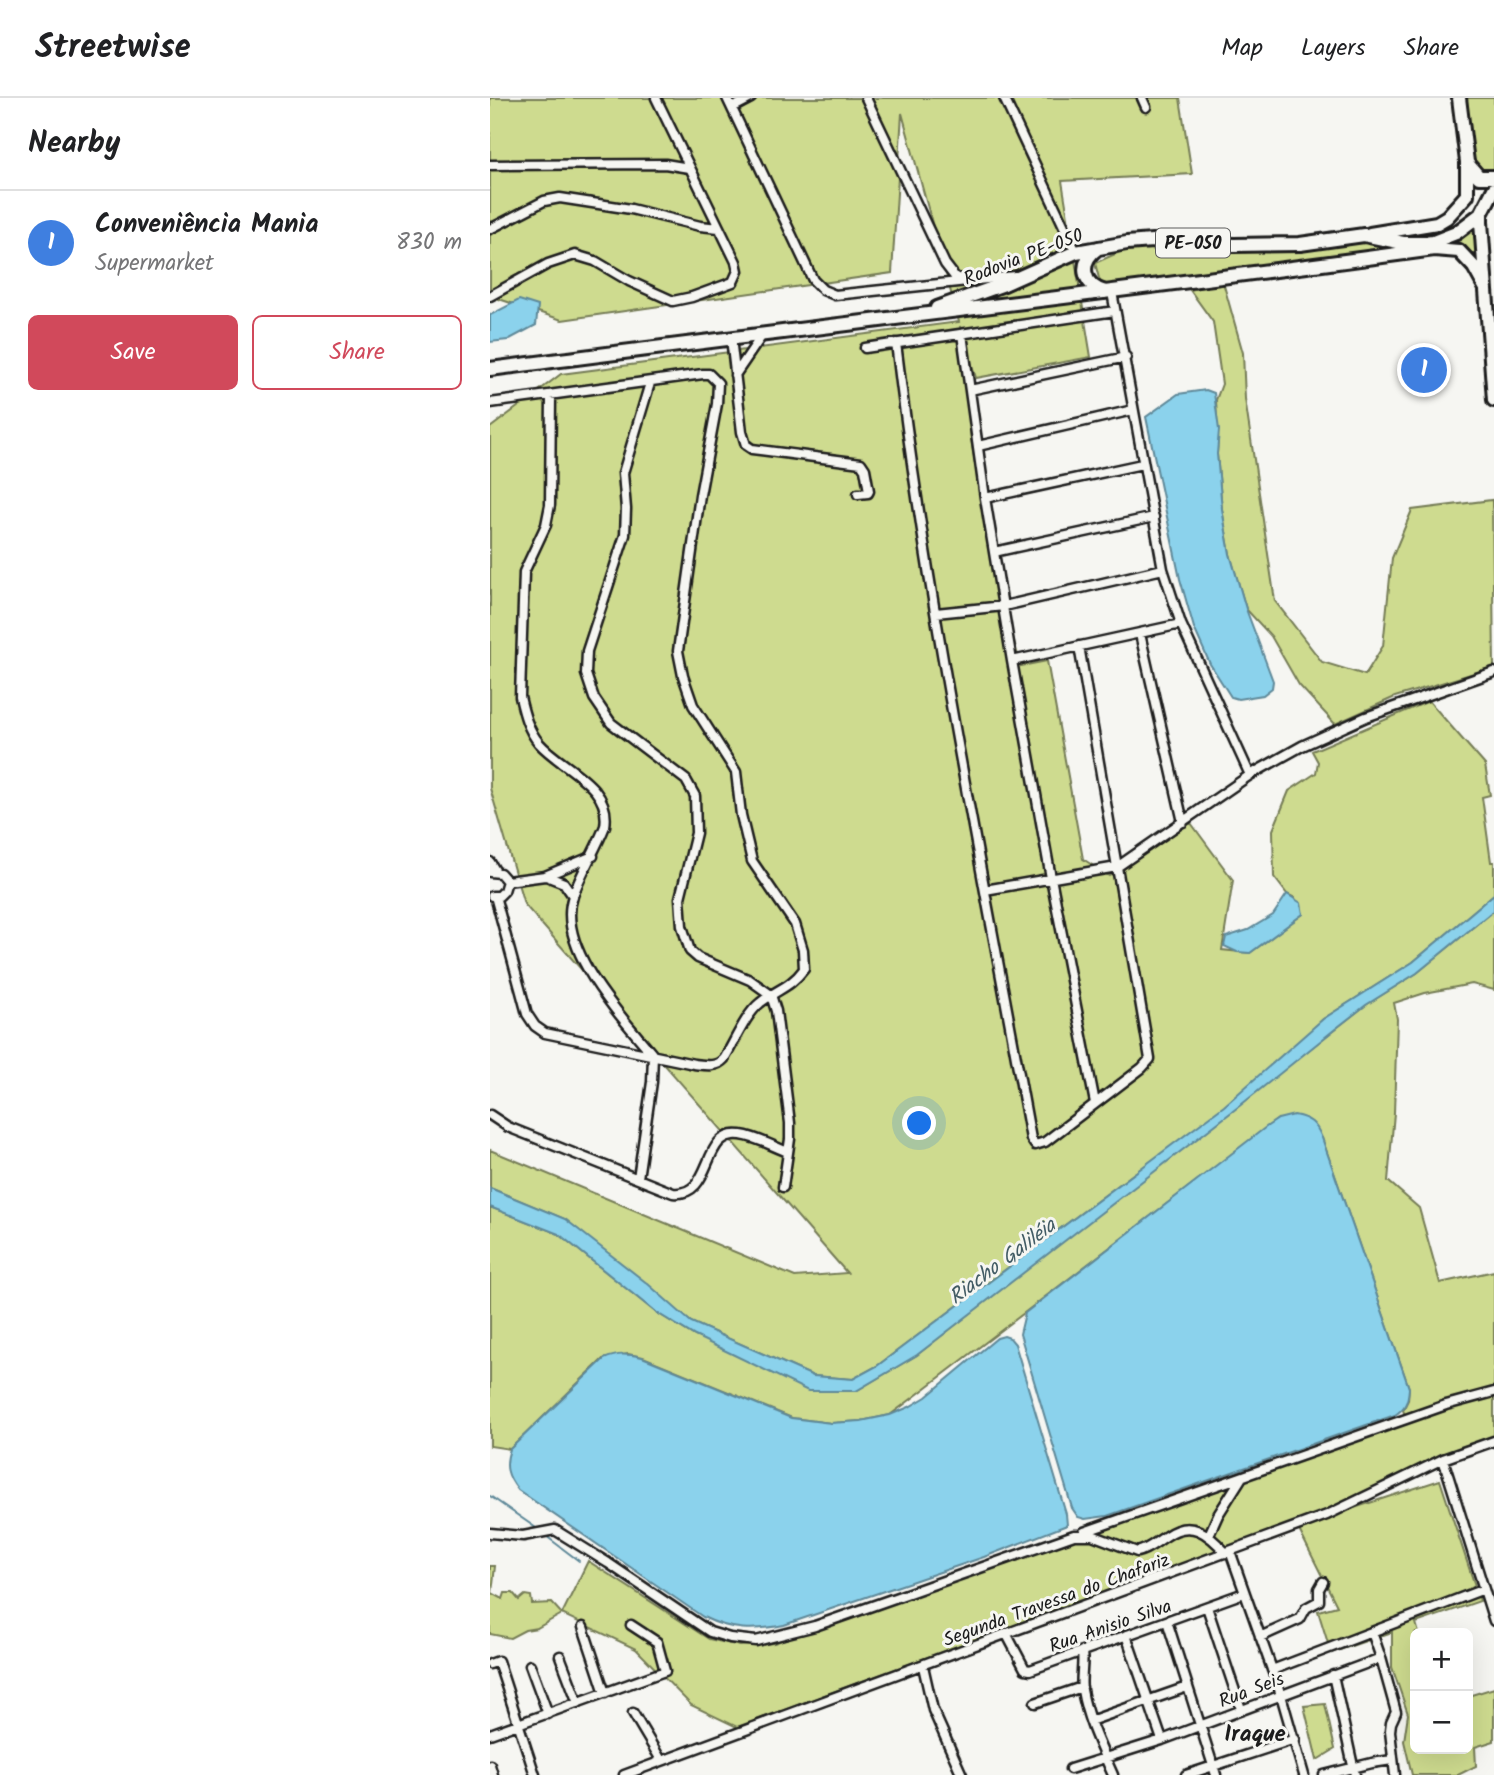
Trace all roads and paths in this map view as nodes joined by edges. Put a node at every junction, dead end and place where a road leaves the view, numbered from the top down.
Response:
1 (656, 98) edge
2 (727, 98) edge
3 (751, 98) edge
4 (866, 98) edge
5 (1004, 98) edge
6 (1142, 98) edge
7 (1459, 98) edge
8 (1146, 107) dead end
9 (732, 108) junction
10 (1467, 162) junction
11 (490, 165) edge
12 (689, 168) junction
13 (1494, 177) edge
14 (1494, 189) edge
15 (1481, 214) junction
16 (719, 228) junction
17 (490, 229) edge
18 (1364, 235) junction
19 (1098, 248) junction
20 (1076, 252) junction
21 (1023, 274) junction
22 (968, 282) junction
23 (1485, 287) junction
24 (1108, 292) junction
25 (490, 296) edge
26 (1115, 311) junction
27 (907, 317) junction
28 (764, 333) junction
29 (962, 334) junction
30 (731, 338) junction
31 (896, 343) junction
32 (865, 348) dead end
33 (1126, 357) junction
34 (490, 369) edge
35 (735, 375) junction
36 (650, 383) junction
37 (970, 390) junction
38 (551, 396) junction
39 (1494, 400) edge
40 (490, 403) edge
41 (1133, 410) junction
42 (978, 446) junction
43 (1142, 464) junction
44 (858, 494) dead end
45 (985, 498) junction
46 (1154, 517) junction
47 (994, 552) junction
48 (1163, 569) junction
49 (1004, 606) junction
50 (936, 613) junction
51 (1181, 624) junction
52 (1140, 634) junction
53 (1079, 646) junction
54 (1012, 661) junction
55 (1494, 672) edge
56 (1250, 775) junction
57 (1183, 822) junction
58 (593, 856) junction
59 (490, 862) edge
60 (1117, 867) junction
61 (493, 872) edge
62 (545, 876) junction
63 (1051, 878) junction
64 (507, 881) junction
65 (985, 890) junction
66 (493, 896) edge
67 (573, 896) junction
68 (771, 995) junction
69 (653, 1055) junction
70 (1095, 1103) junction
71 (490, 1115) edge
72 (788, 1153) junction
73 (638, 1178) junction
74 (783, 1187) dead end
75 (1494, 1392) edge
76 (1494, 1441) edge
77 (1443, 1459) junction
78 (1242, 1476) junction
79 (491, 1532) edge
80 (1074, 1535) junction
81 (1209, 1535) junction
82 (1228, 1552) junction
83 (1323, 1582) dead end
84 (1484, 1589) junction
85 (1244, 1593) junction
86 (1207, 1607) junction
87 (1167, 1621) junction
88 (1494, 1621) edge
89 (631, 1625) dead end
90 (583, 1627) dead end
91 (1006, 1633) junction
92 (1126, 1635) junction
93 (1373, 1635) dead end
94 (1260, 1637) junction
95 (1082, 1651) junction
96 (560, 1656) dead end
97 (1381, 1658) junction
98 (490, 1664) edge
99 (530, 1665) dead end
100 (923, 1666) junction
101 (1272, 1670) junction
102 (1334, 1675) junction
103 (1082, 1687) junction
104 (1187, 1687) junction
105 (605, 1693) junction
106 (1281, 1695) junction
107 (1147, 1702) junction
108 (578, 1703) junction
109 (1035, 1703) dead end
110 (1241, 1709) junction
111 (633, 1713) dead end
112 (548, 1714) junction
113 (1090, 1721) junction
114 (519, 1724) junction
115 (1200, 1726) junction
116 (490, 1734) edge
117 (1294, 1739) junction
118 (1162, 1740) junction
119 (1105, 1757) junction
120 (661, 1760) junction
121 (1392, 1760) junction
122 (490, 1765) edge
123 (1070, 1769) dead end
124 (645, 1771) edge
125 (1214, 1771) edge
126 (1354, 1771) edge
127 (494, 1775) edge
128 (535, 1775) edge
129 (624, 1775) edge
130 (962, 1775) edge
131 (1113, 1775) edge
132 (1185, 1775) edge
133 (1304, 1775) edge
134 (1324, 1775) edge
135 (1395, 1775) edge

1 - 12 street
2 - 9 street
3 - 9 street
4 - 22 street
5 - 20 street
6 - 8 street
7 - 10 main road
9 - 22 street
10 - 13 main road
10 - 18 main road
11 - 12 street
12 - 16 street
14 - 15 main road, PE-050
15 - 18 main road, Rodovia PE-050 / PE-050
15 - 23 main road, PE-050
16 - 17 street
16 - 25 street
18 - 19 main road, Rodovia PE-050 / PE-050
19 - 20 main road, Rodovia PE-050 / PE-050
19 - 24 main road
20 - 21 main road, Rodovia PE-050 / PE-050
21 - 22 street
21 - 27 main road, Rodovia PE-050 / PE-050
23 - 24 main road, Rodovia PE-050 / PE-050
23 - 39 main road, PE-050
24 - 26 street
24 - 27 main road, Rodovia PE-050 / PE-050
26 - 29 street
26 - 33 street
27 - 28 main road, Rodovia PE-050 / PE-050
28 - 30 main road, Rodovia PE-050 / PE-050
28 - 35 street
29 - 31 street
29 - 37 street
30 - 34 main road, Rodovia PE-050 / PE-050
30 - 35 street
31 - 32 street
31 - 50 street
33 - 37 street
33 - 41 street
35 - 44 street
36 - 38 street
36 - 68 street
36 - 68 street
37 - 42 street
38 - 40 street
38 - 58 street
41 - 42 street
41 - 43 street
42 - 45 street
43 - 45 street
43 - 46 street
45 - 47 street
46 - 47 street
46 - 48 street
47 - 49 street
48 - 49 street
48 - 51 street
49 - 50 street
49 - 54 street
50 - 65 street
51 - 52 street
51 - 56 street
52 - 53 street
52 - 57 street
53 - 54 street
53 - 60 street
54 - 63 street
55 - 56 street
56 - 57 street
57 - 60 street
58 - 62 street
58 - 67 street
59 - 61 street
60 - 63 street
60 - 70 street
61 - 64 street
62 - 64 street
62 - 67 street
63 - 65 street
63 - 70 street
64 - 66 street
65 - 70 street
66 - 69 street
67 - 69 street
68 - 69 street
68 - 72 street
69 - 73 street
71 - 73 street
72 - 73 street
72 - 74 street
75 - 78 street
76 - 77 street, Segunda Travessa do Chafariz
77 - 82 street, Segunda Travessa do Chafariz
77 - 84 street
78 - 80 street
78 - 81 street
79 - 80 street
80 - 81 street
81 - 82 street
82 - 85 street
82 - 91 street, Segunda Travessa do Chafariz
83 - 94 street
84 - 88 street
84 - 101 street
85 - 86 street, Rua Anisio Silva
85 - 94 street
86 - 87 street, Rua Anisio Silva
86 - 110 street
87 - 92 street, Rua Anisio Silva
87 - 104 street
89 - 105 street
90 - 105 street
91 - 95 street, Rua Anisio Silva
91 - 100 street, Segunda Travessa do Chafariz
92 - 95 street, Rua Anisio Silva
92 - 107 street
93 - 97 street
94 - 101 street
95 - 103 street
96 - 108 street
97 - 102 street, Rua Seis
97 - 121 street
98 - 114 street
99 - 112 street
100 - 120 street, Segunda Travessa do Chafariz
100 - 130 street
101 - 106 street
102 - 106 street, Rua Seis
102 - 126 street
103 - 109 street
103 - 113 street
104 - 107 street
104 - 115 street
105 - 108 street
106 - 110 street, Rua Seis
106 - 117 street
107 - 113 street
107 - 118 street
108 - 112 street
110 - 115 street, Rua Seis
111 - 120 street
112 - 114 street
113 - 119 street
114 - 116 street
114 - 128 street
115 - 118 street, Rua Seis
115 - 125 street
117 - 125 street
117 - 133 street
118 - 119 street, Rua Seis
119 - 123 street, Rua Seis
119 - 131 street
120 - 124 street, Segunda Travessa do Chafariz
121 - 126 street
121 - 135 street
122 - 127 street
124 - 129 street, Segunda Travessa do Chafariz
125 - 132 street
126 - 134 street

